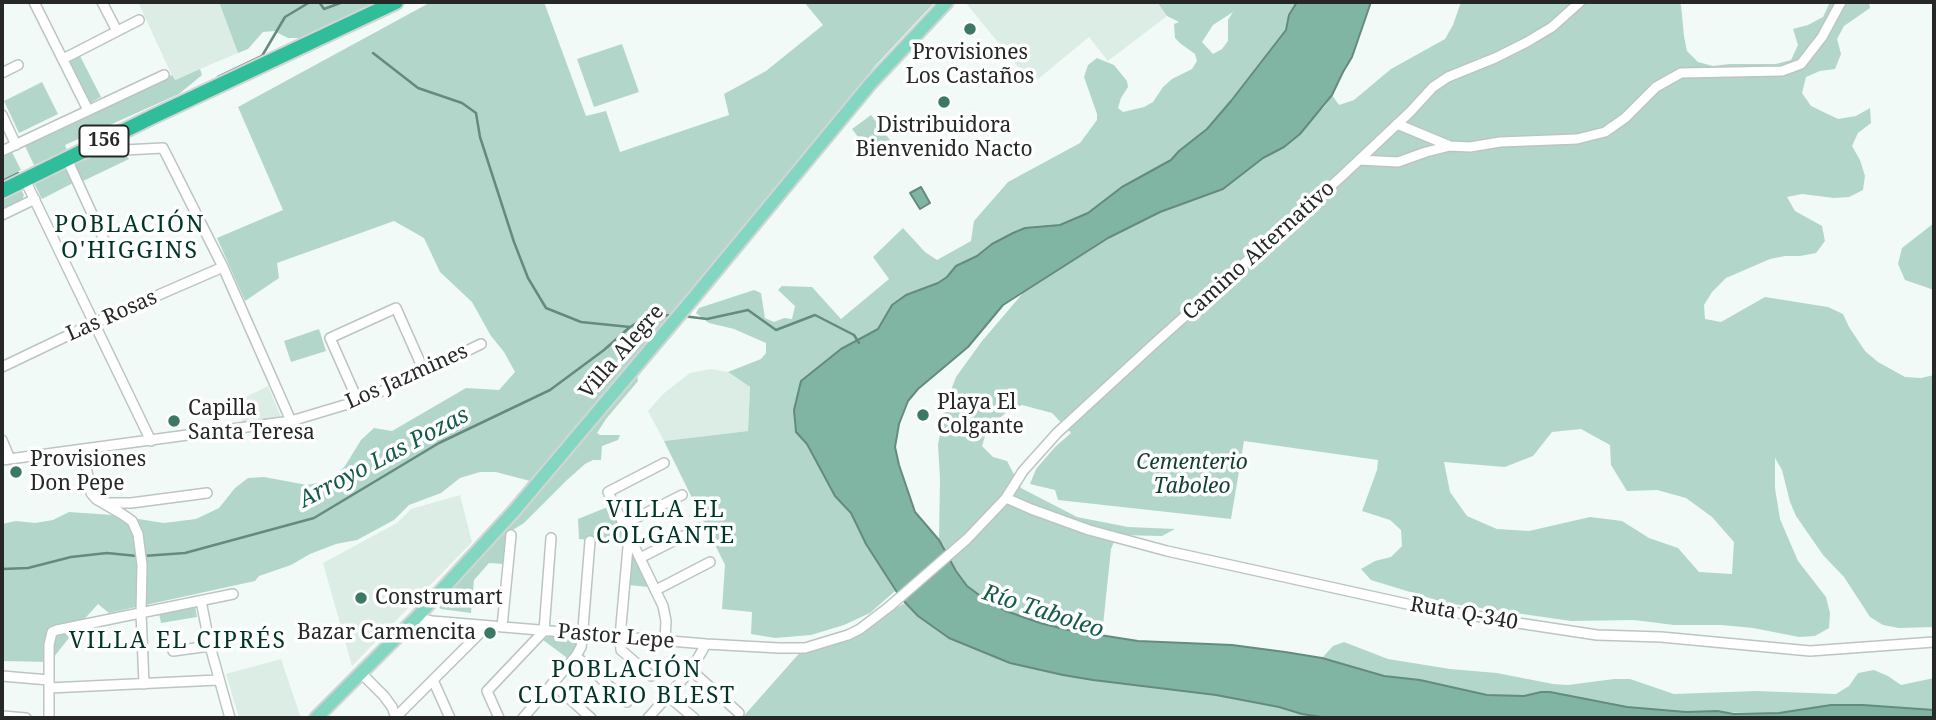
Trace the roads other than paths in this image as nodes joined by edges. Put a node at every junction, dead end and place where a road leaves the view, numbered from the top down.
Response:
1 (34, 2) edge
2 (102, 2) edge
3 (396, 2) edge
4 (947, 2) edge
5 (1580, 2) edge
6 (1842, 2) edge
7 (139, 20) dead end
8 (117, 31) junction
9 (63, 59) junction
10 (18, 65) dead end
11 (2, 73) edge
12 (164, 75) dead end
13 (88, 110) junction
14 (2, 115) edge
15 (1397, 124) junction
16 (16, 145) junction
17 (1450, 146) junction
18 (87, 149) junction
19 (2, 151) edge
20 (67, 159) junction
21 (1359, 160) junction
22 (25, 180) junction
23 (2, 191) edge
24 (34, 198) junction
25 (2, 215) edge
26 (104, 240) dead end
27 (223, 267) junction
28 (94, 323) junction
29 (481, 344) dead end
30 (2, 367) edge
31 (425, 371) junction
32 (358, 401) junction
33 (290, 421) junction
34 (2, 440) edge
35 (151, 441) junction
36 (83, 449) junction
37 (6, 460) edge
38 (664, 463) dead end
39 (207, 493) dead end
40 (682, 495) dead end
41 (1006, 498) junction
42 (102, 503) junction
43 (624, 524) junction
44 (699, 528) dead end
45 (511, 535) dead end
46 (551, 538) dead end
47 (631, 539) junction
48 (967, 539) joint
49 (590, 541) dead end
50 (640, 558) junction
51 (710, 562) dead end
52 (656, 590) junction
53 (233, 594) dead end
54 (201, 601) junction
55 (141, 613) junction
56 (415, 618) junction
57 (487, 626) junction
58 (502, 627) junction
59 (544, 631) junction
60 (583, 634) junction
61 (620, 637) junction
62 (665, 641) junction
63 (1934, 642) edge
64 (706, 644) junction
65 (210, 646) junction
66 (173, 651) dead end
67 (576, 656) junction
68 (691, 670) junction
69 (361, 673) junction
70 (2, 676) edge
71 (651, 676) dead end
72 (218, 680) junction
73 (433, 680) junction
74 (49, 684) junction
75 (144, 684) junction
76 (553, 684) junction
77 (668, 696) junction
78 (627, 702) dead end
79 (739, 713) dead end
80 (2, 716) edge
81 (26, 718) edge
82 (49, 718) edge
83 (230, 718) edge
84 (316, 718) edge
85 (396, 718) edge
86 (450, 718) edge
87 (499, 718) edge
88 (523, 718) edge
89 (591, 718) edge
90 (648, 718) edge
91 (694, 718) edge

1 - 9 street
2 - 8 street
3 - 18 highway, 156
4 - 56 main road, Villa Alegre
5 - 15 street, Camino Alternativo
6 - 17 street
7 - 8 street
8 - 9 street
9 - 13 street
10 - 11 street
12 - 13 street
13 - 16 street
14 - 16 street
15 - 17 street
15 - 21 street, Camino Alternativo
16 - 19 street
17 - 21 street
18 - 20 highway, 156
18 - 27 street
20 - 22 highway, 156
20 - 26 street
21 - 41 street, Camino Alternativo
22 - 23 highway, 156
22 - 24 street
24 - 25 street
24 - 28 street
27 - 28 street, Las Rosas
27 - 33 street
28 - 30 street, Las Rosas
28 - 35 street
29 - 31 street, Los Jazmines
31 - 32 street, Los Jazmines
31 - 32 street
32 - 33 street, Los Jazmines
33 - 35 street, Los Jazmines
34 - 37 street
35 - 36 street, Los Jazmines
36 - 37 street, Los Jazmines
36 - 42 street
38 - 43 street
39 - 42 street
40 - 43 street
41 - 48 street, Camino Alternativo
41 - 63 street, Ruta Q-340
42 - 55 street
43 - 47 street
44 - 50 street
45 - 58 street
46 - 59 street
47 - 50 street
47 - 61 street
48 - 64 street, Pastor Lepe
49 - 60 street
50 - 52 street
51 - 52 street
52 - 62 street
53 - 54 street
54 - 55 street
54 - 65 street
55 - 74 street
55 - 75 street
56 - 57 street, Pastor Lepe
56 - 69 main road, Villa Alegre
57 - 58 street, Pastor Lepe
57 - 73 street
58 - 59 street, Pastor Lepe
59 - 60 street, Pastor Lepe
59 - 87 street
60 - 61 street, Pastor Lepe
60 - 67 street
61 - 62 street, Pastor Lepe
61 - 71 street
62 - 64 street, Pastor Lepe
64 - 68 street
65 - 66 street
65 - 72 street
67 - 76 street
67 - 78 street
68 - 77 street
68 - 79 street
69 - 84 main road, Villa Alegre
69 - 85 street
70 - 74 street
72 - 75 street
72 - 83 street
73 - 85 street
73 - 86 street
74 - 75 street
74 - 82 street
76 - 88 street
76 - 89 street
77 - 90 street
77 - 91 street
80 - 81 street

